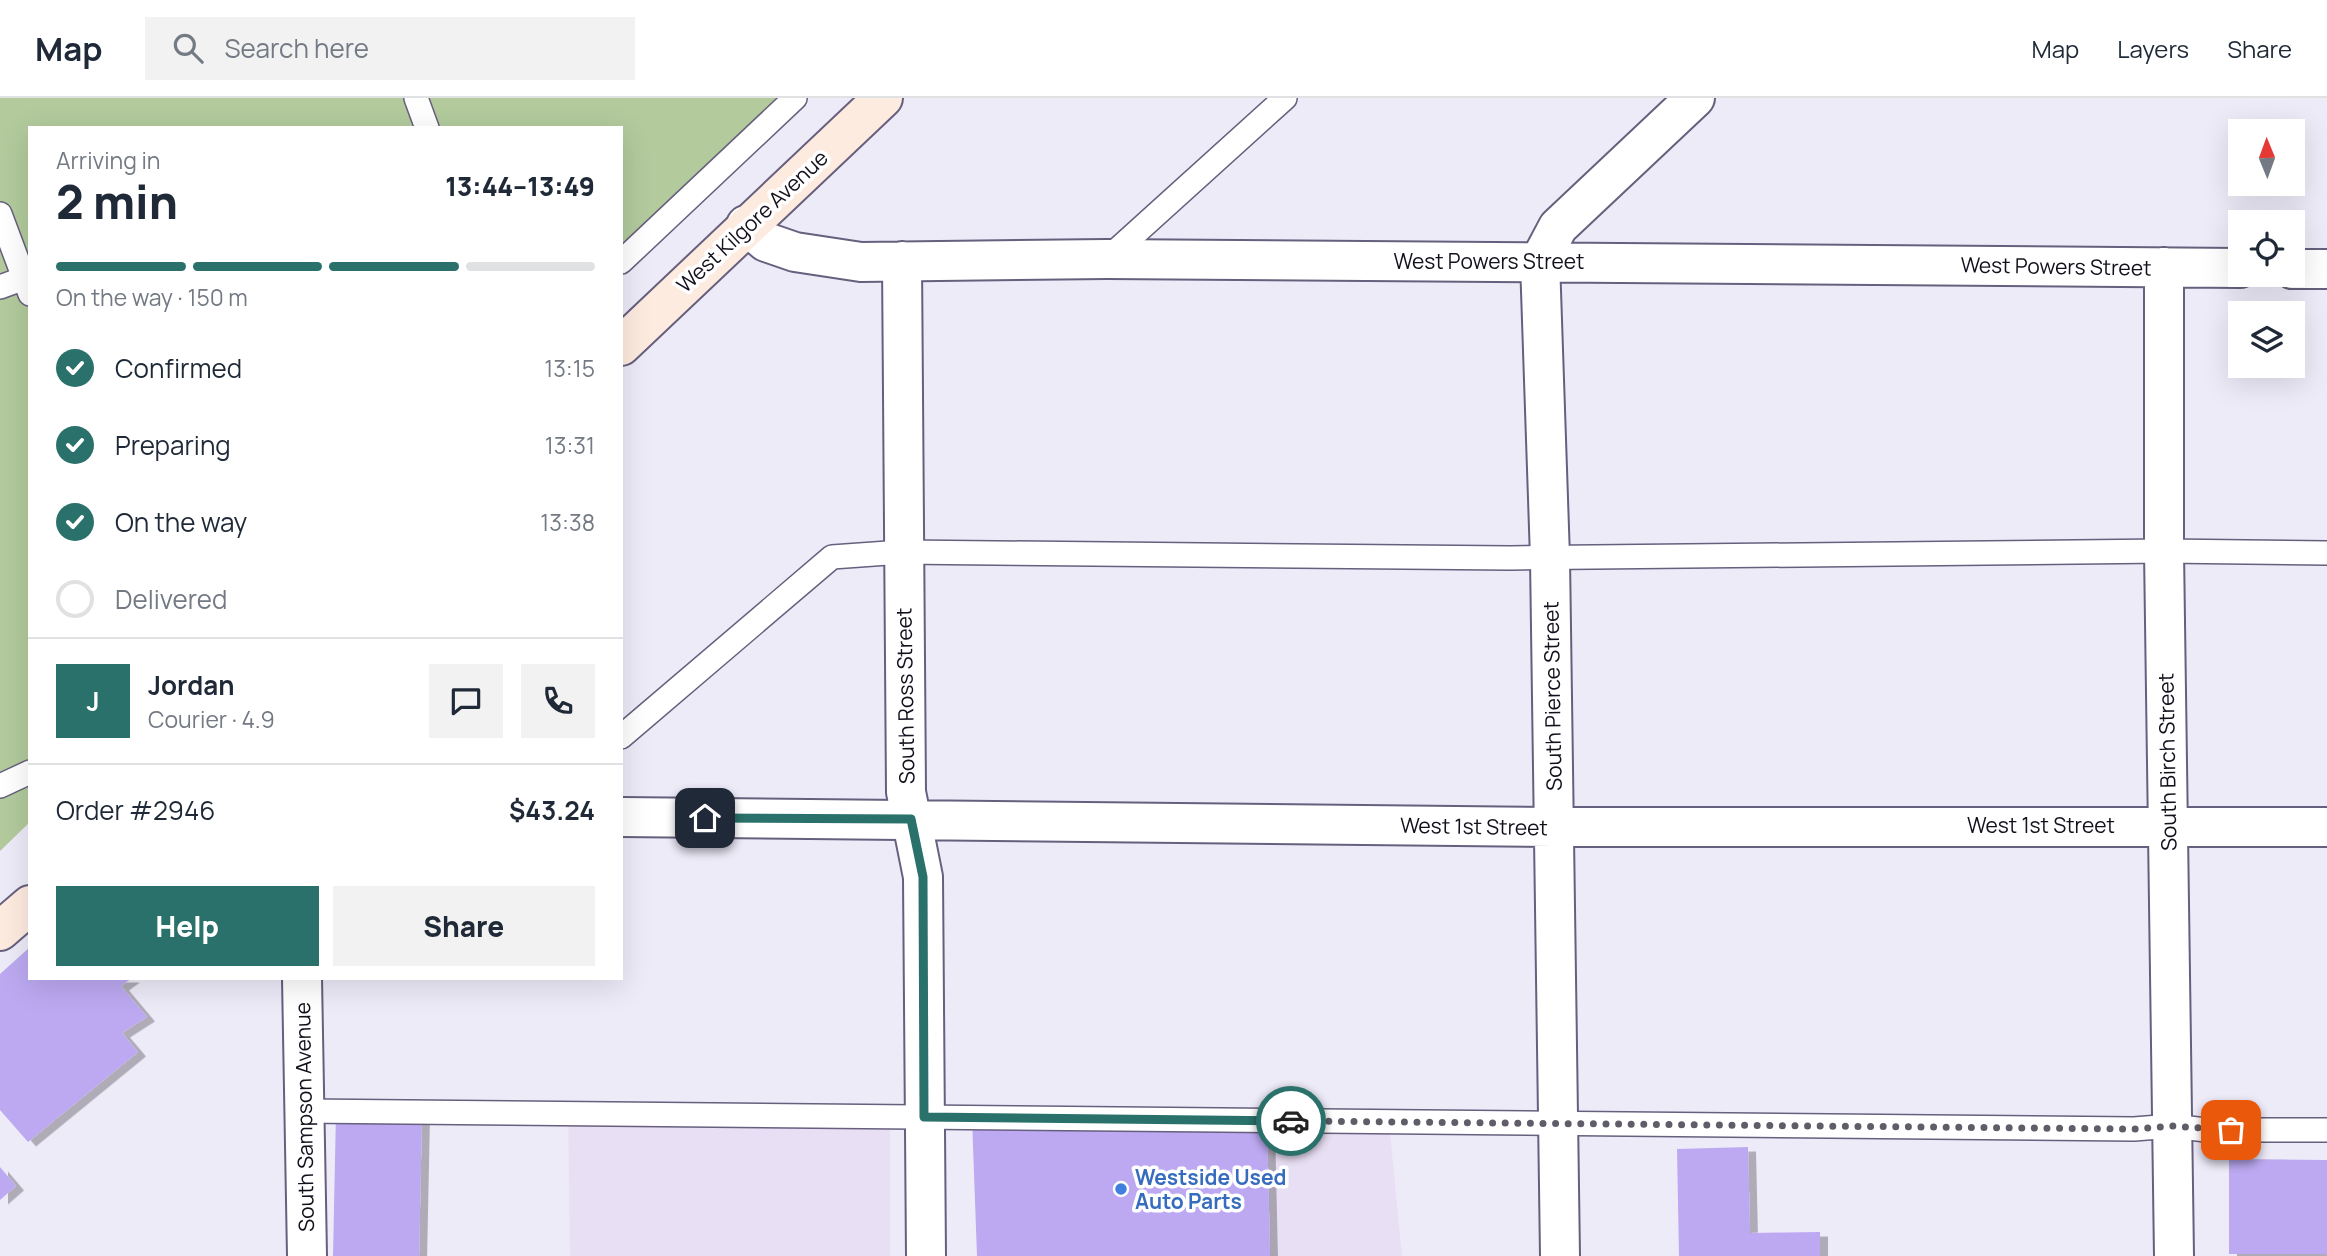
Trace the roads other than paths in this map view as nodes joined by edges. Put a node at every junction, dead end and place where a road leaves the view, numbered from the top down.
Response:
1 (416, 98) edge
2 (795, 98) edge
3 (883, 98) edge
4 (1285, 98) edge
5 (1695, 98) edge
6 (426, 126) edge
7 (0, 214) edge
8 (746, 225) junction
9 (1107, 259) junction
10 (623, 260) edge
11 (902, 261) junction
12 (1540, 261) junction
13 (2165, 267) junction
14 (2228, 268) edge
15 (2305, 269) edge
16 (2327, 269) edge
17 (28, 283) edge
18 (0, 288) edge
19 (623, 344) edge
20 (2164, 551) junction
21 (902, 552) junction
22 (2327, 554) edge
23 (1550, 558) junction
24 (623, 735) edge
25 (28, 773) edge
26 (0, 786) edge
27 (623, 817) edge
28 (911, 819) junction
29 (2168, 825) junction
30 (1554, 827) junction
31 (2327, 827) edge
32 (302, 980) edge
33 (304, 1111) junction
34 (924, 1117) junction
35 (1558, 1124) junction
36 (2172, 1126) junction
37 (2327, 1130) edge
38 (307, 1256) edge
39 (926, 1256) edge
40 (1560, 1256) edge
41 (2174, 1256) edge

1 - 6 lane
2 - 10 lane
3 - 8 main road, West Kilgore Avenue
4 - 9 lane
5 - 12 street
7 - 17 lane
8 - 11 street, West Powers Street
8 - 19 main road, West Kilgore Avenue
9 - 11 street, West Powers Street
9 - 12 street, West Powers Street
11 - 21 street, South Ross Street
12 - 13 street, West Powers Street
12 - 23 street, South Pierce Street
13 - 14 street, West Powers Street
13 - 20 street, South Birch Street
15 - 16 street
17 - 18 lane
20 - 22 lane
20 - 23 lane
20 - 29 street, South Birch Street
21 - 23 lane
21 - 24 lane
21 - 28 street, South Ross Street
23 - 30 street, South Pierce Street
25 - 26 lane
27 - 28 street, West 1st Street
28 - 30 street, West 1st Street
28 - 34 street, South Ross Street
29 - 30 street, West 1st Street
29 - 31 street, West 1st Street
29 - 36 street, South Birch Street
30 - 35 street, South Pierce Street
32 - 33 street, South Sampson Avenue
33 - 34 lane
33 - 38 street, South Sampson Avenue
34 - 35 lane
34 - 39 street, South Ross Street
35 - 36 lane
35 - 40 street, South Pierce Street
36 - 37 lane
36 - 41 street, South Birch Street

